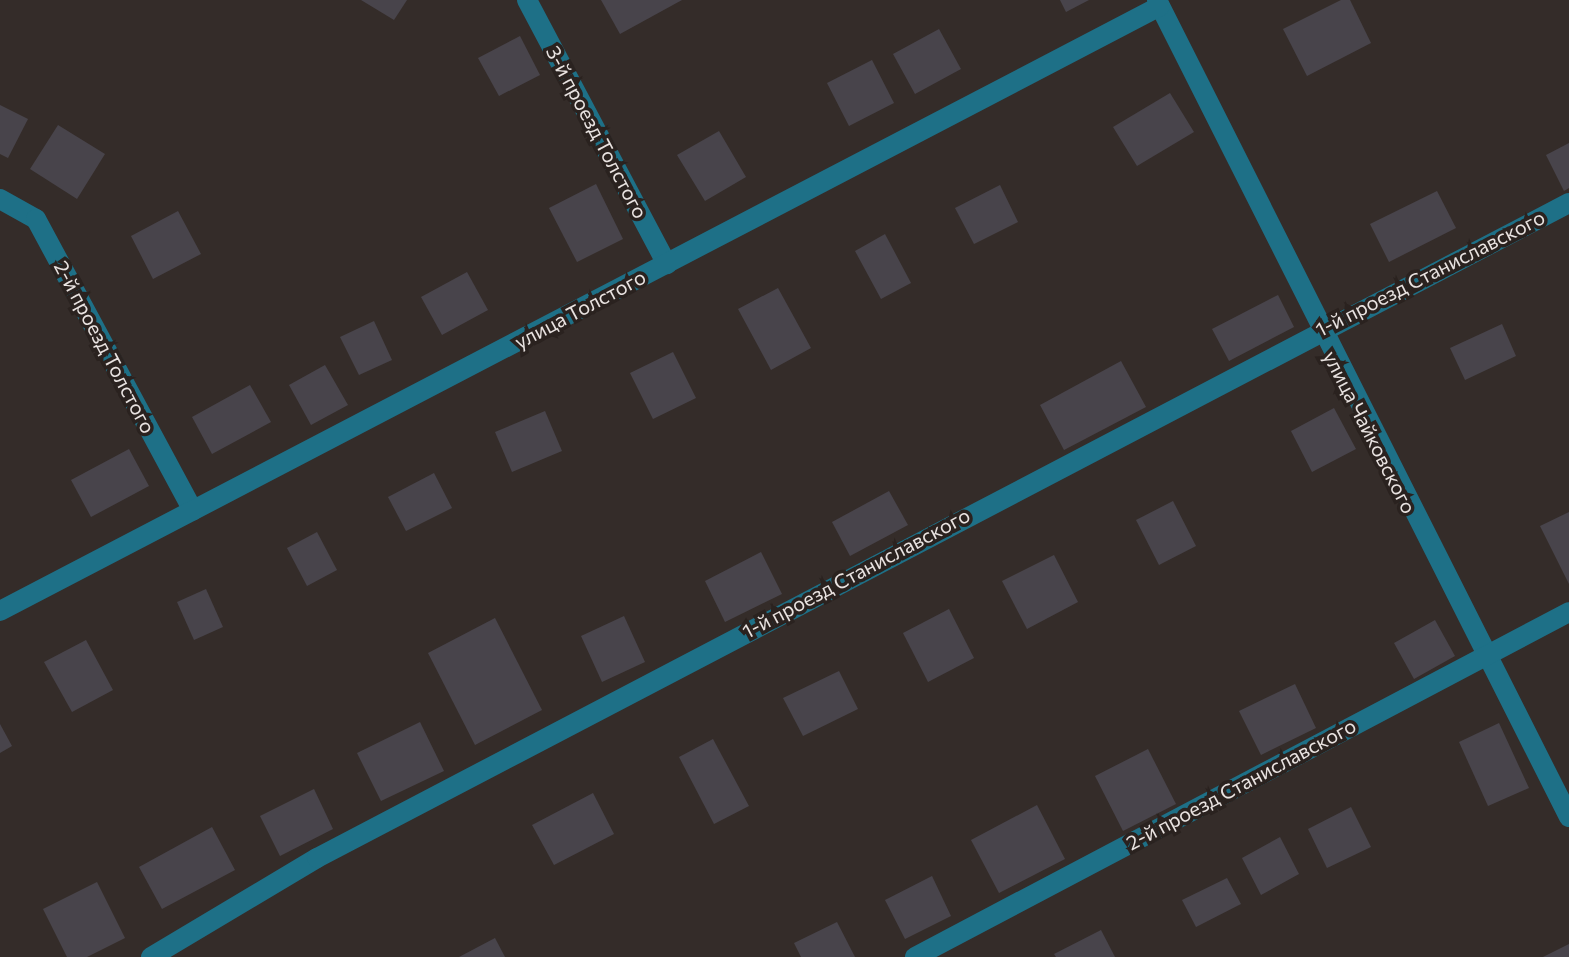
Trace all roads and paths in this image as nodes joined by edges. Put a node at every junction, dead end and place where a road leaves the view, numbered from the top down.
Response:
1 (527, 0) edge
2 (1159, 3) edge
3 (0, 199) edge
4 (1569, 203) edge
5 (667, 264) junction
6 (1318, 329) junction
7 (193, 510) junction
8 (0, 611) edge
9 (1569, 612) edge
10 (1482, 655) junction
11 (1569, 817) edge
12 (151, 957) edge
13 (915, 957) edge

1 - 5 street, 3-й проезд Толстого
2 - 5 street, улица Толстого
2 - 6 street, улица Чайковского
3 - 7 street, 2-й проезд Толстого
4 - 6 street, 1-й проезд Станиславского
5 - 7 street, улица Толстого
6 - 10 street, улица Чайковского
6 - 12 street, 1-й проезд Станиславского
7 - 8 street, улица Толстого
9 - 10 street, 2-й проезд Станиславского
10 - 11 street, улица Чайковского
10 - 13 street, 2-й проезд Станиславского

